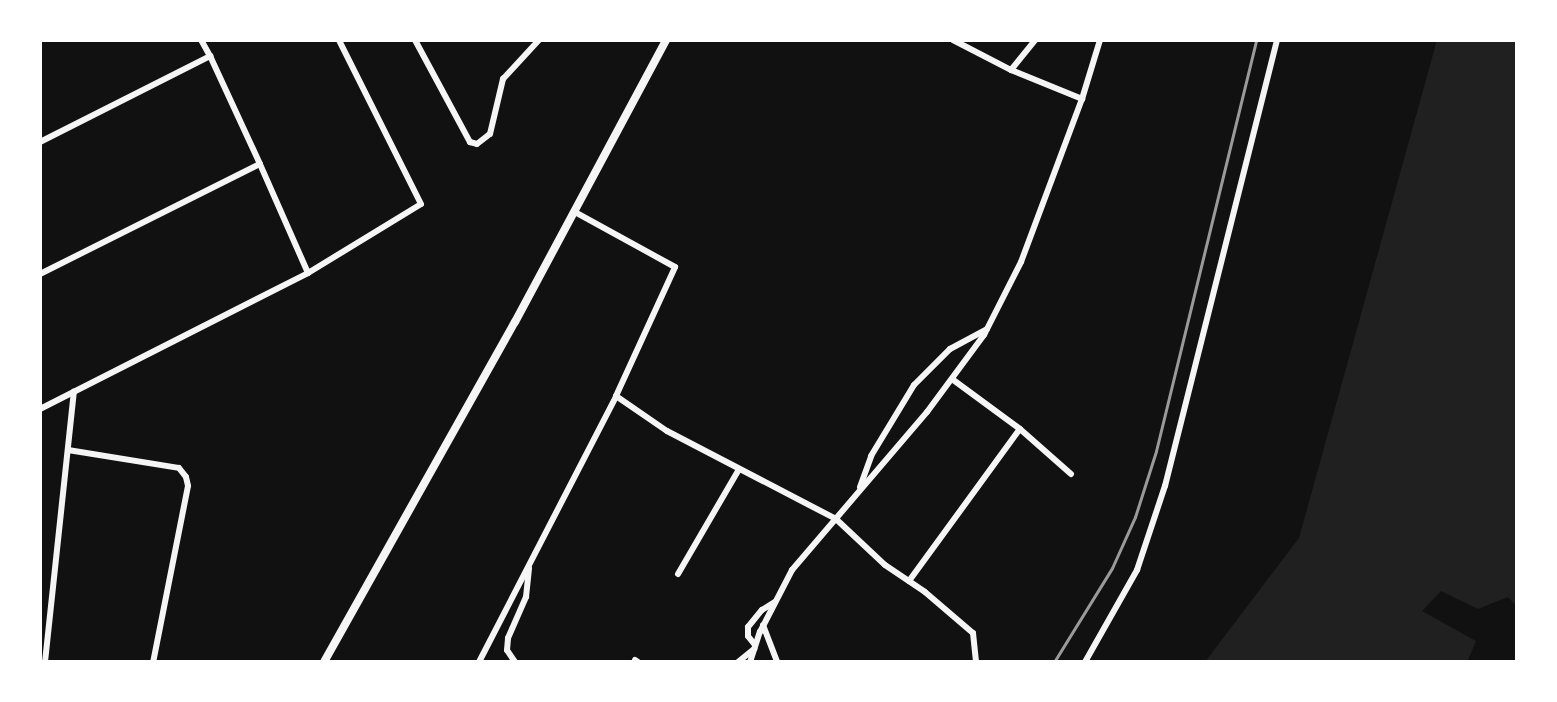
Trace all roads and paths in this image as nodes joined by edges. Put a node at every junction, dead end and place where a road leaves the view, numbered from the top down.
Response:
1 (201, 40) edge
2 (339, 40) edge
3 (415, 40) edge
4 (539, 40) edge
5 (666, 40) edge
6 (953, 40) edge
7 (1035, 40) edge
8 (1100, 40) edge
9 (1277, 40) edge
10 (210, 56) junction
11 (1011, 70) junction
12 (1082, 99) junction
13 (40, 142) edge
14 (260, 164) junction
15 (575, 212) junction
16 (308, 273) junction
17 (40, 274) edge
18 (987, 329) junction
19 (952, 379) junction
20 (74, 392) junction
21 (616, 396) junction
22 (40, 409) edge
23 (1020, 429) junction
24 (68, 450) junction
25 (739, 469) junction
26 (1071, 474) dead end
27 (857, 494) junction
28 (836, 519) junction
29 (529, 563) junction
30 (678, 574) dead end
31 (909, 581) junction
32 (775, 602) junction
33 (763, 625) junction
34 (754, 647) junction
35 (45, 662) edge
36 (153, 662) edge
37 (324, 662) edge
38 (479, 662) edge
39 (515, 662) edge
40 (738, 662) edge
41 (750, 662) edge
42 (777, 662) edge
43 (976, 662) edge
44 (1085, 662) edge

1 - 10 street
2 - 16 street
3 - 4 street
5 - 15 street
6 - 11 street
7 - 11 street
8 - 12 street
9 - 44 street
10 - 13 street
10 - 14 street
11 - 12 street
12 - 18 street
14 - 16 street
14 - 17 street
15 - 21 street
15 - 37 street
16 - 20 street
18 - 19 street
18 - 27 street
19 - 23 street
19 - 27 street
20 - 22 street
20 - 24 street
21 - 25 street
21 - 29 street
23 - 26 street
23 - 31 street
24 - 35 street
24 - 36 street
25 - 28 street
25 - 30 street
27 - 28 street
28 - 31 street
28 - 32 street
29 - 38 street
29 - 39 street
31 - 43 street
32 - 33 street
32 - 34 street
33 - 34 street
33 - 42 street
34 - 40 street
34 - 41 street

